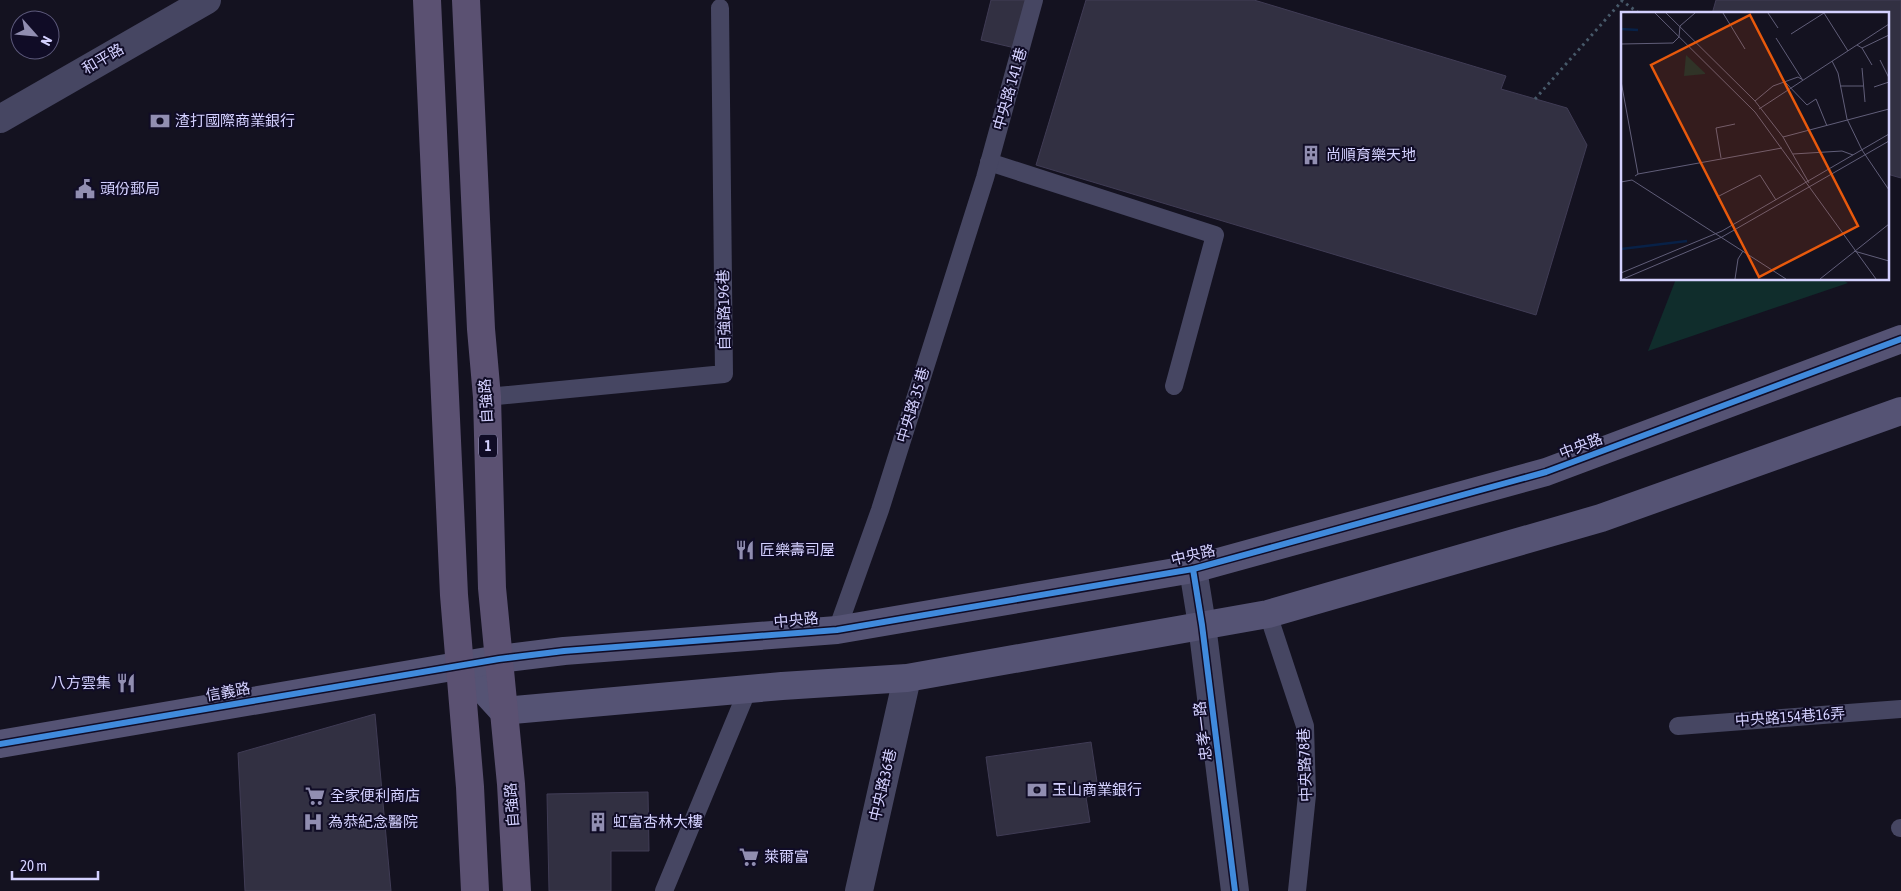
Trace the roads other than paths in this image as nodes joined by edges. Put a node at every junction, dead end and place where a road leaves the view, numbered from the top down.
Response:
1 (207, 0) edge
2 (427, 0) edge
3 (466, 0) edge
4 (1034, 0) edge
5 (720, 8) dead end
6 (0, 119) edge
7 (987, 170) junction
8 (481, 329) junction
9 (443, 332) junction
10 (1901, 338) edge
11 (1174, 386) dead end
12 (487, 397) junction
13 (1901, 411) edge
14 (1193, 569) junction
15 (1268, 614) junction
16 (1202, 625) junction
17 (836, 630) junction
18 (498, 659) junction
19 (461, 665) junction
20 (907, 678) junction
21 (748, 689) junction
22 (1901, 709) edge
23 (503, 711) junction
24 (1678, 726) dead end
25 (0, 744) edge
26 (475, 891) edge
27 (517, 891) edge
28 (664, 891) edge
29 (859, 891) edge
30 (1235, 891) edge
31 (1297, 891) edge

1 - 6 street, 和平路
2 - 9 main road
3 - 8 main road, 自強路 / 1
4 - 7 lane, 中央路 141 巷
5 - 12 lane, 自強路196巷
7 - 11 lane
7 - 17 lane, 中央路 35 巷
8 - 9 main road
8 - 12 main road, 自強路 / 1
9 - 19 main road
10 - 14 street, 中央路
12 - 18 main road, 自強路 / 1
13 - 15 street
14 - 16 street, 忠孝一路
14 - 17 street, 中央路
15 - 16 street
15 - 31 lane, 中央路78巷
16 - 20 street
16 - 30 street, 忠孝一路
17 - 18 street, 中央路
18 - 19 street, 中央路
18 - 23 main road, 自強路 / 1
19 - 23 street
19 - 25 street, 信義路
19 - 26 main road
20 - 21 street
20 - 29 street, 中央路36巷
21 - 23 street
21 - 28 lane
22 - 24 lane, 中央路154巷16弄
23 - 27 main road, 自強路 / 1

